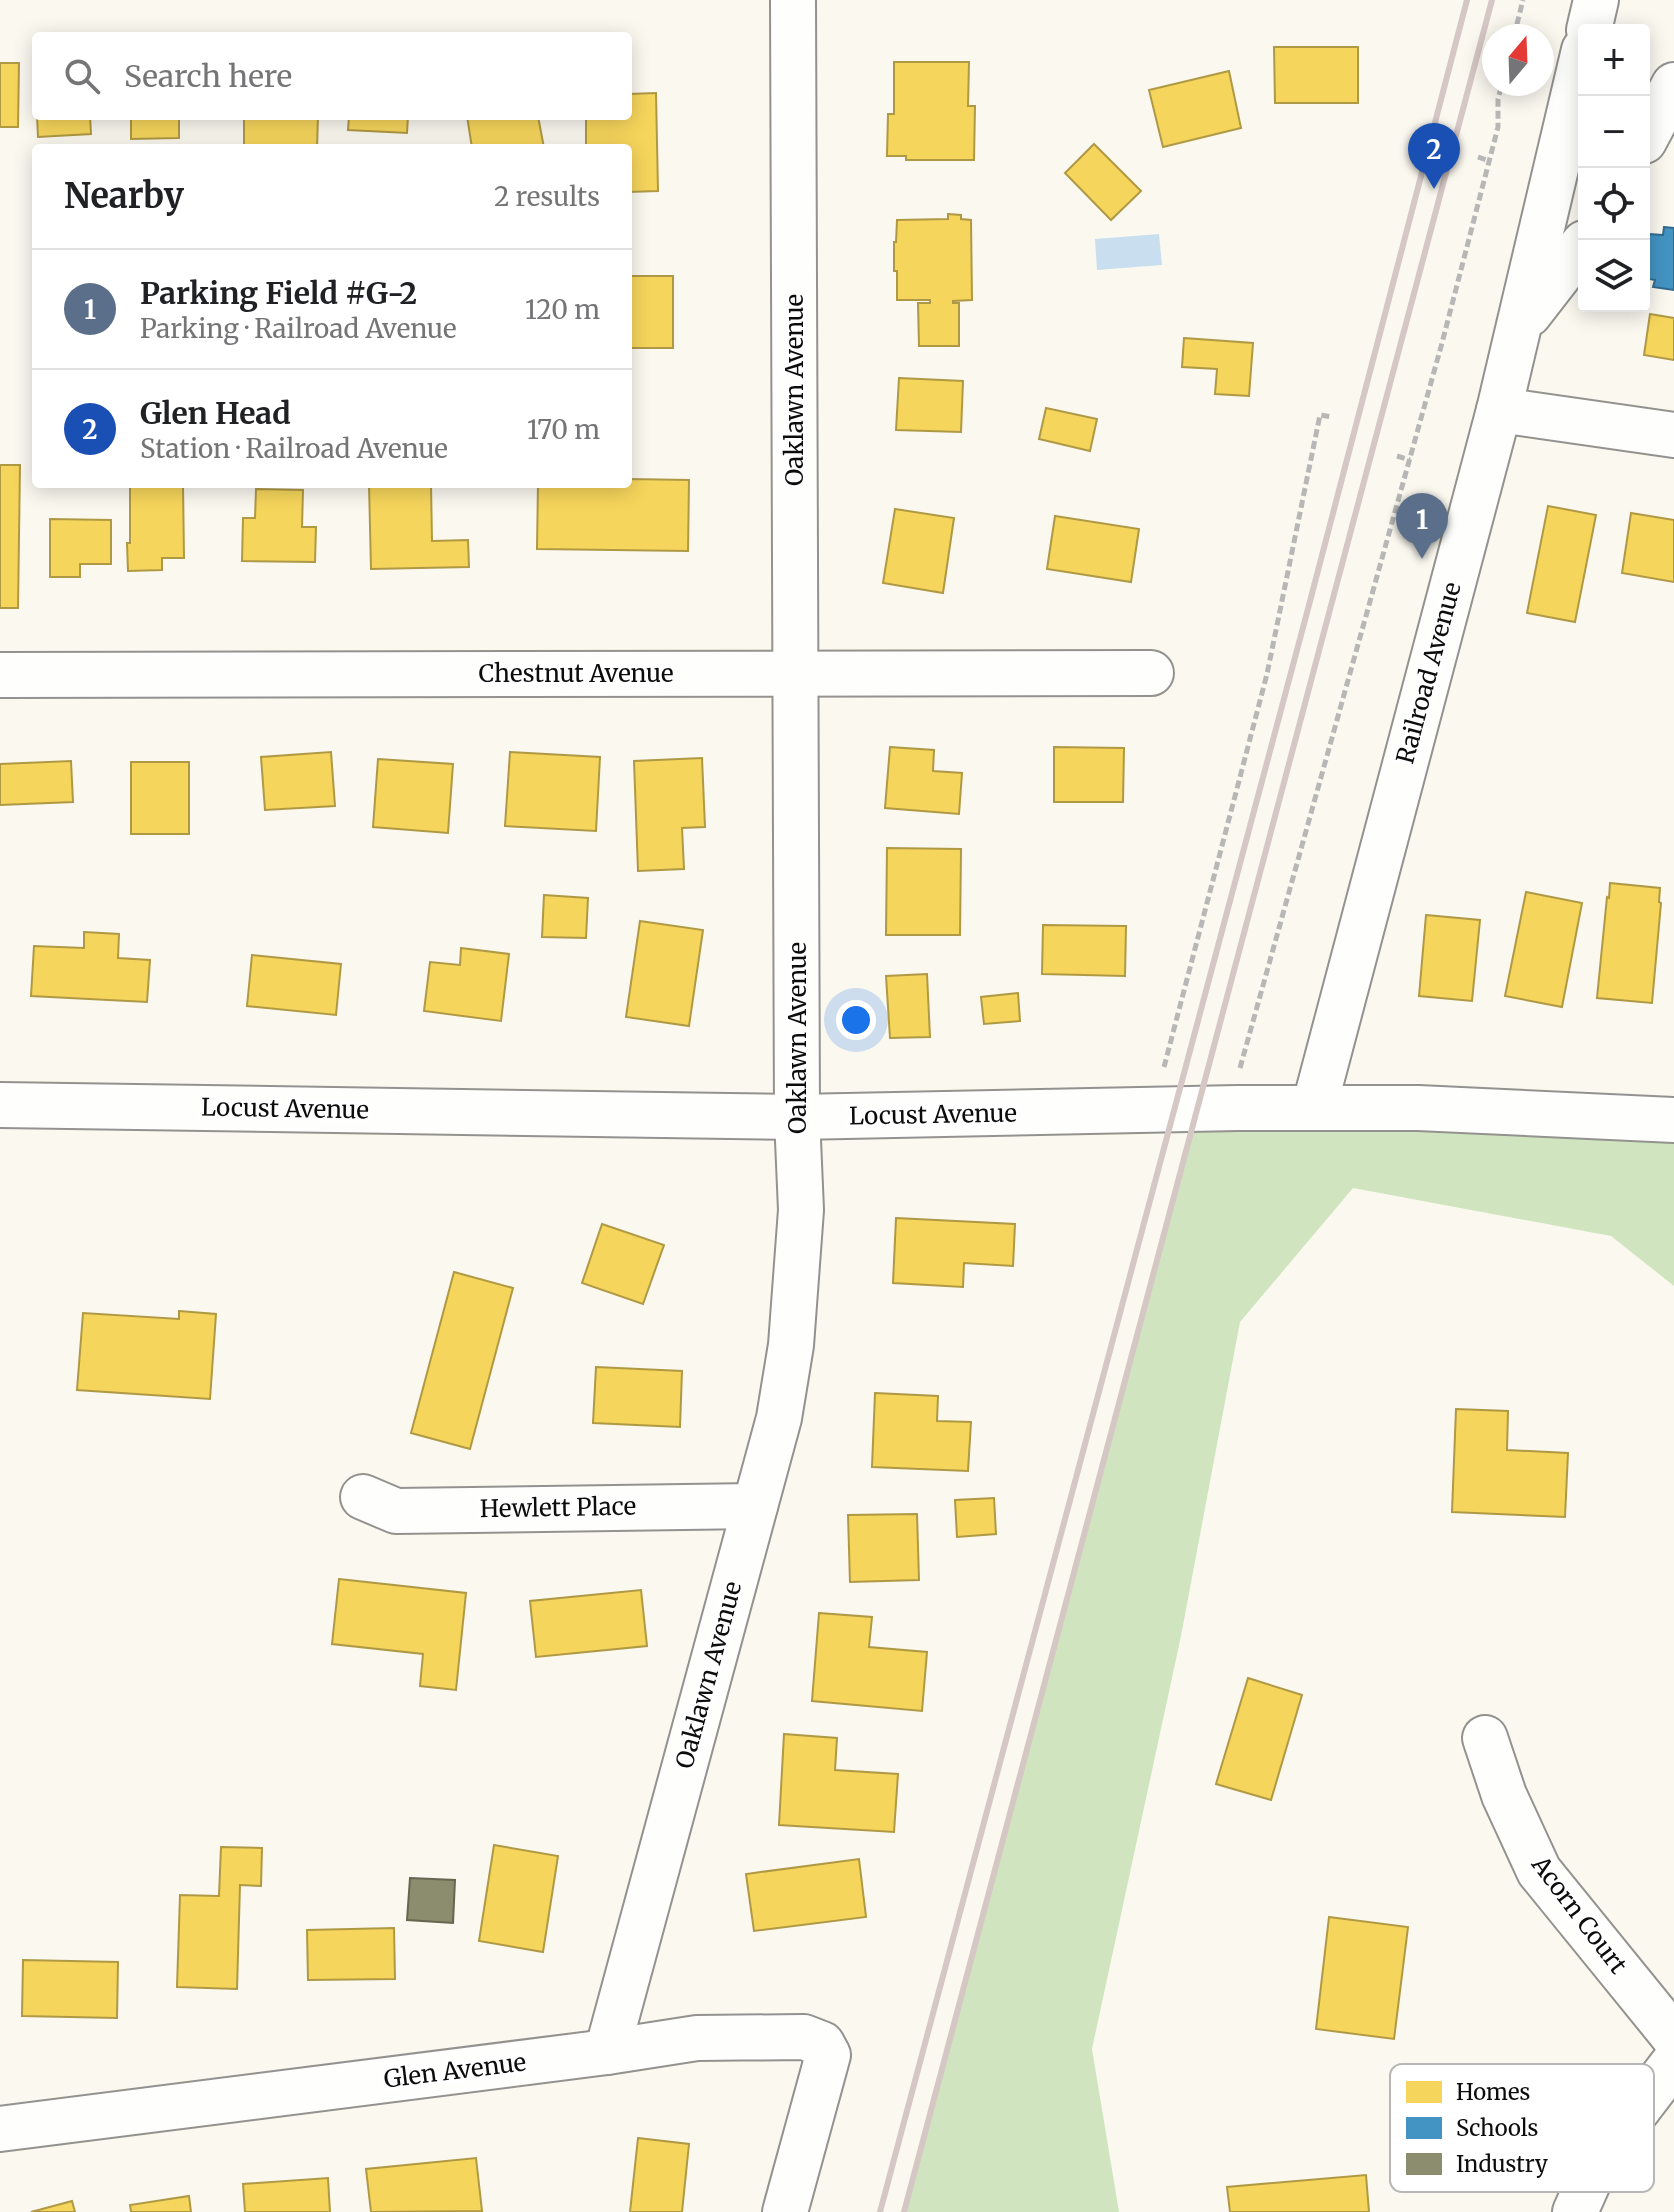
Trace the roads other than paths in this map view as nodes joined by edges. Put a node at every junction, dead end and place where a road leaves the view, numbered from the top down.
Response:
1 (793, 0) edge
2 (1596, 0) edge
3 (1590, 24) edge
4 (1578, 76) edge
5 (1674, 85) edge
6 (1650, 130) edge
7 (1578, 251) edge
8 (1520, 326) junction
9 (1499, 410) junction
10 (1674, 435) edge
11 (796, 673) junction
12 (1151, 673) dead end
13 (0, 675) edge
14 (0, 1105) edge
15 (1314, 1108) junction
16 (797, 1117) junction
17 (1674, 1120) edge
18 (363, 1497) dead end
19 (755, 1506) junction
20 (1485, 1738) dead end
21 (1674, 2037) edge
22 (607, 2052) junction
23 (1674, 2062) edge
24 (1654, 2088) edge
25 (0, 2129) edge
26 (1584, 2192) edge
27 (785, 2212) edge
28 (1575, 2212) edge

1 - 11 street, Oaklawn Avenue
2 - 3 street
4 - 8 street, Railroad Avenue
5 - 6 street
7 - 8 street
8 - 9 street, Railroad Avenue
9 - 10 street
9 - 15 street, Railroad Avenue
11 - 12 street, Chestnut Avenue
11 - 13 street, Chestnut Avenue
11 - 16 street, Oaklawn Avenue
14 - 16 street, Locust Avenue
15 - 16 street, Locust Avenue
15 - 17 street, Locust Avenue
16 - 19 street, Oaklawn Avenue
18 - 19 street, Hewlett Place
19 - 22 street, Oaklawn Avenue
20 - 21 street, Acorn Court
22 - 25 street, Glen Avenue
22 - 27 street, Glen Avenue
23 - 24 street
26 - 28 street

